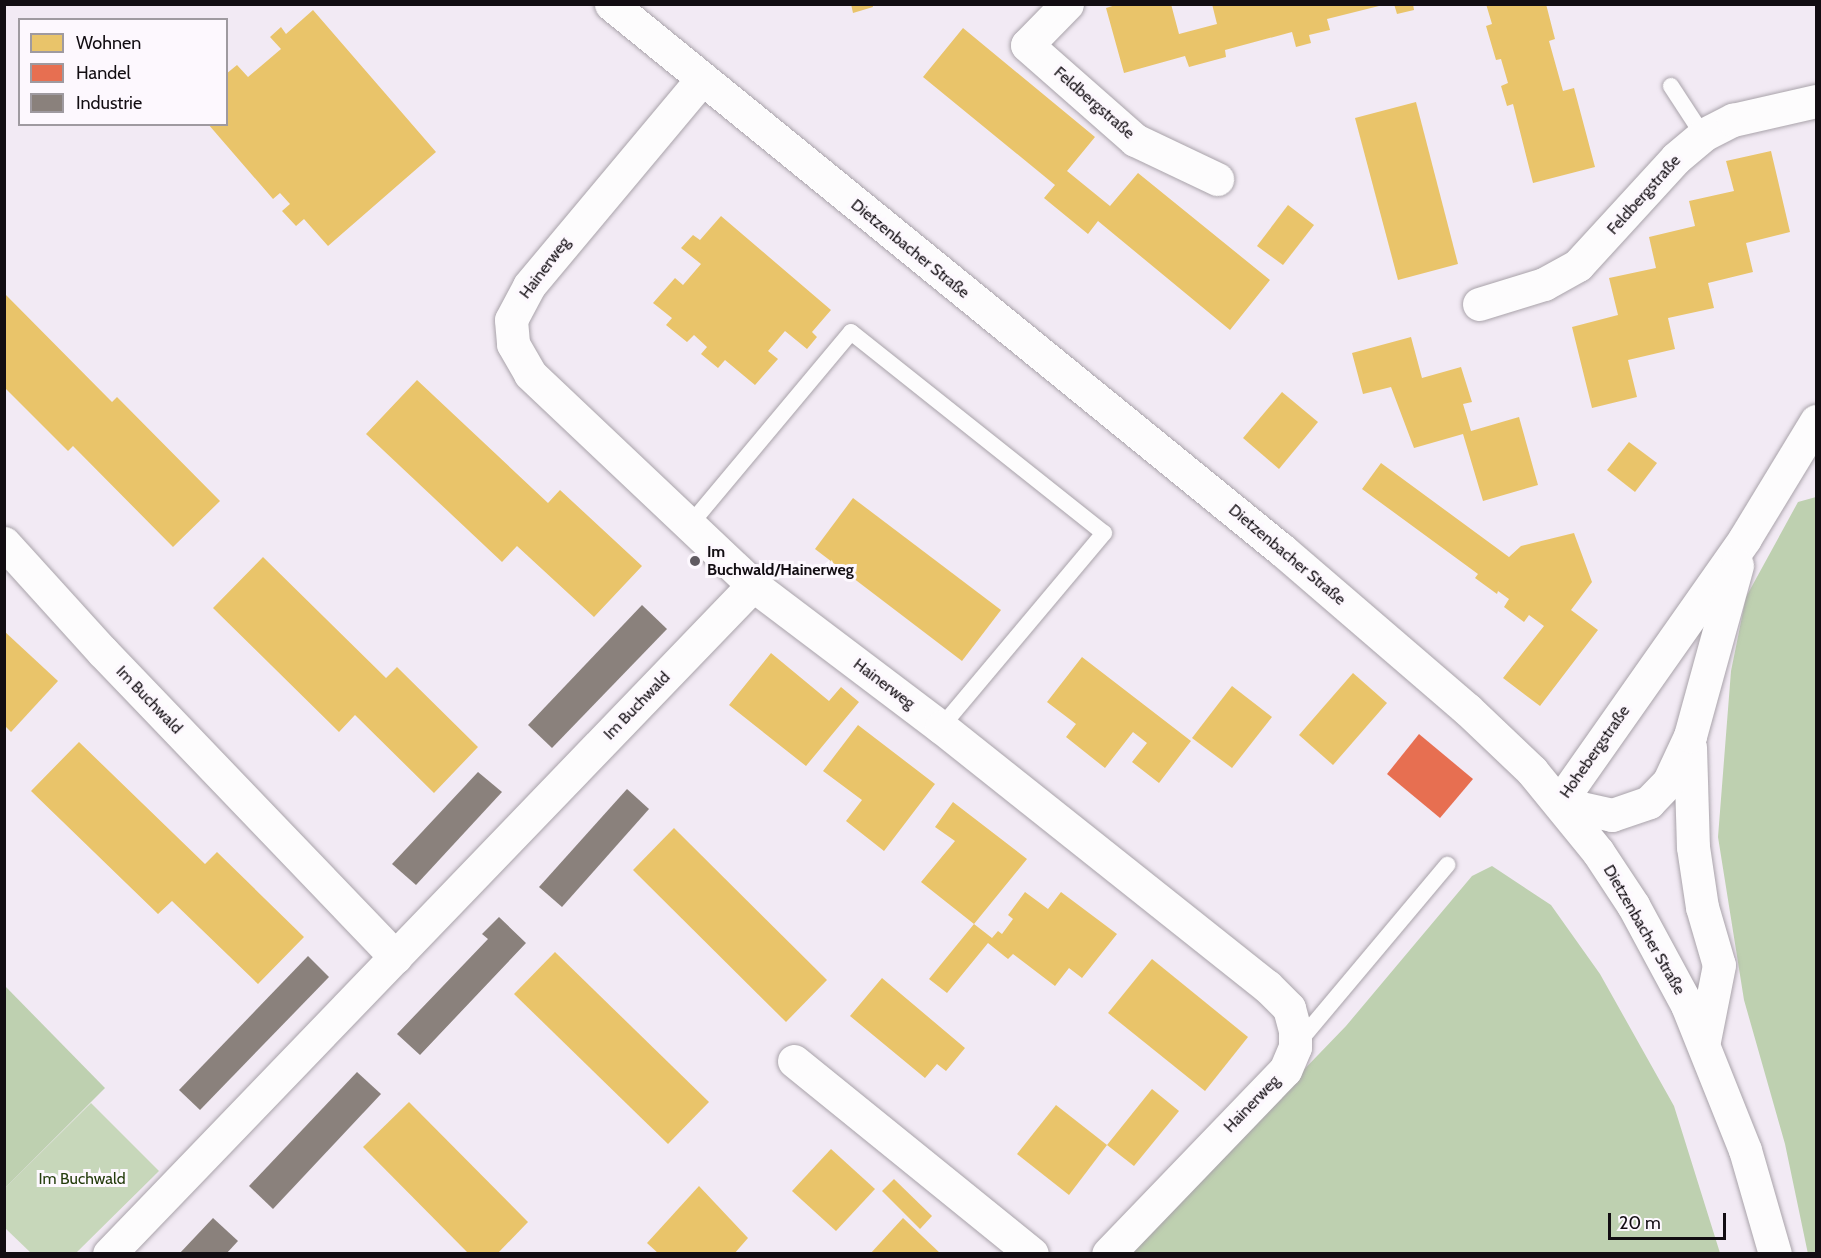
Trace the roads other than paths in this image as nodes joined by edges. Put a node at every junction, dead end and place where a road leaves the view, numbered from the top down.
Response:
1 (610, 4) edge
2 (1067, 4) edge
3 (701, 80) junction
4 (1671, 86) dead end
5 (1816, 101) edge
6 (1703, 135) junction
7 (1217, 179) dead end
8 (1479, 304) dead end
9 (1816, 421) edge
10 (688, 527) junction
11 (1745, 538) junction
12 (4, 543) edge
13 (753, 585) junction
14 (941, 727) junction
15 (1690, 736) junction
16 (1559, 803) junction
17 (1447, 865) dead end
18 (395, 957) junction
19 (1704, 1041) junction
20 (1295, 1047) junction
21 (794, 1061) dead end
22 (109, 1254) edge
23 (1032, 1254) edge
24 (1108, 1254) edge
25 (1775, 1254) edge

1 - 3 street, Dietzenbacher Straße
2 - 7 street, Feldbergstraße
3 - 10 street, Hainerweg
3 - 16 street, Dietzenbacher Straße
4 - 6 lane
5 - 6 street, Feldbergstraße
6 - 8 street, Feldbergstraße
9 - 11 street, Hohebergstraße
10 - 13 street, Hainerweg
10 - 14 lane
11 - 15 street, Hohebergstraße
11 - 16 street, Hohebergstraße
12 - 18 street, Im Buchwald
13 - 14 street, Hainerweg
13 - 18 street, Im Buchwald
14 - 20 street, Hainerweg
15 - 16 street, Hohebergstraße
15 - 19 street
16 - 19 street, Dietzenbacher Straße
17 - 20 lane
18 - 22 street, Im Buchwald
19 - 25 street, Dietzenbacher Straße
20 - 24 street, Hainerweg
21 - 23 street

